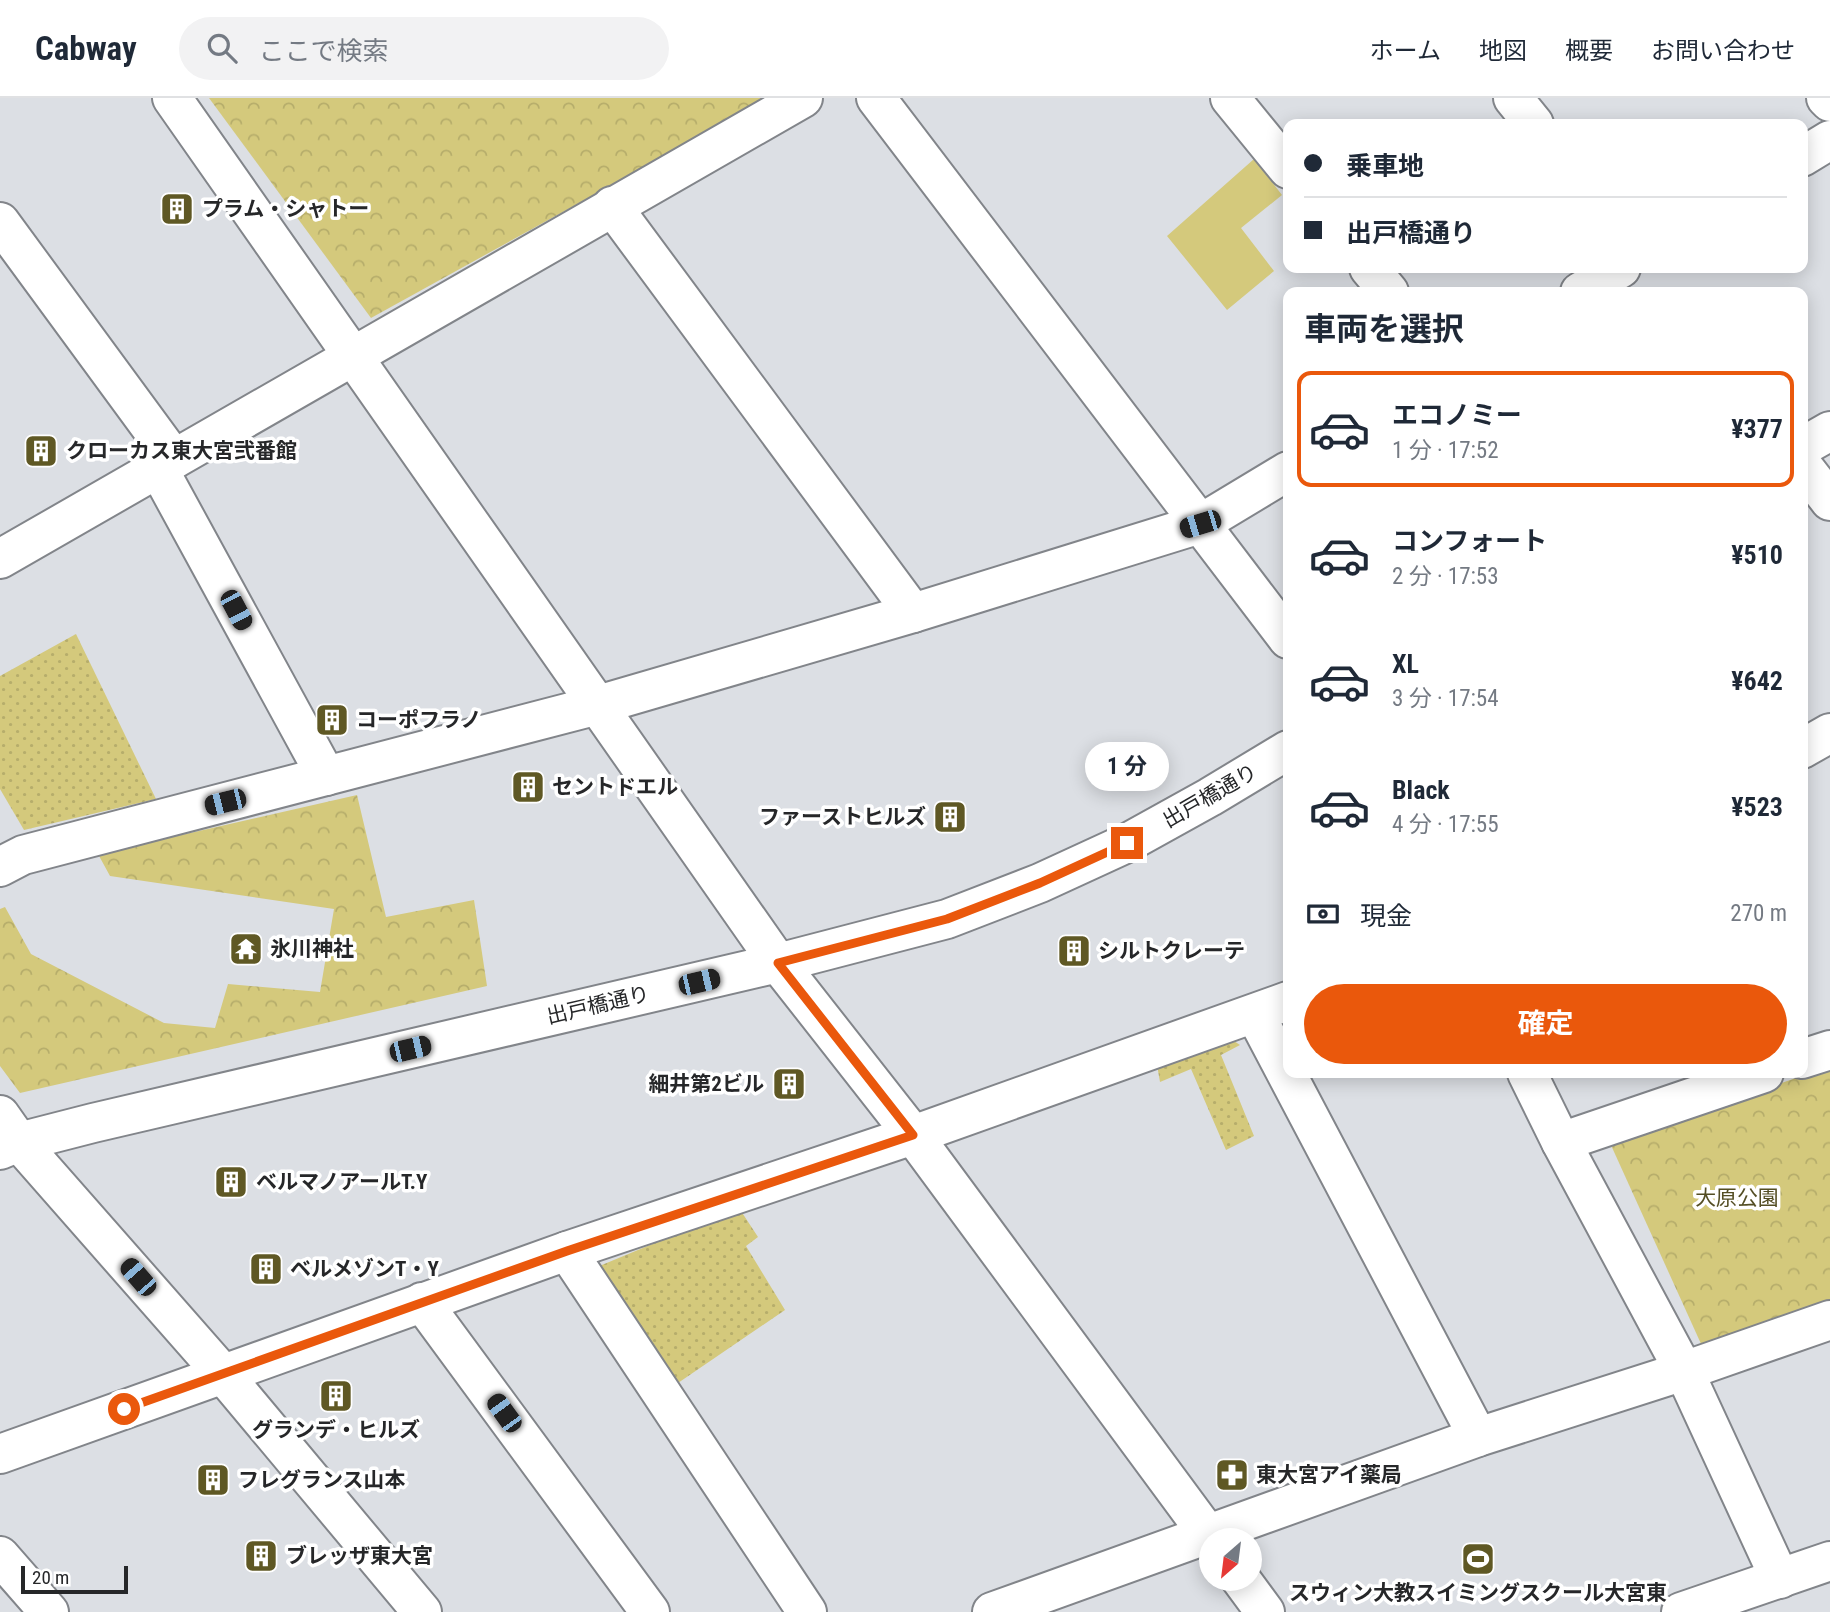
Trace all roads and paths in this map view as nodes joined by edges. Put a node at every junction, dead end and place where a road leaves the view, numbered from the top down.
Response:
1 (172, 98) edge
2 (803, 98) edge
3 (876, 98) edge
4 (1230, 98) edge
5 (1513, 98) edge
6 (1826, 98) edge
7 (1830, 102) edge
8 (1530, 119) edge
9 (1830, 140) edge
10 (1808, 153) edge
11 (1283, 163) edge
12 (612, 206) junction
13 (0, 222) edge
14 (1373, 273) edge
15 (1612, 273) edge
16 (1385, 287) edge
17 (1589, 287) edge
18 (353, 355) junction
19 (1830, 431) edge
20 (1808, 444) edge
21 (166, 463) junction
22 (1808, 473) edge
23 (1283, 474) edge
24 (1830, 501) edge
25 (1200, 524) junction
26 (0, 559) edge
27 (913, 613) junction
28 (1283, 632) edge
29 (598, 705) junction
30 (1830, 733) edge
31 (1808, 746) edge
32 (1283, 753) edge
33 (326, 776) junction
34 (0, 867) edge
35 (778, 963) junction
36 (1272, 1007) edge
37 (1283, 1030) edge
38 (1830, 1050) edge
39 (1808, 1057) edge
40 (1306, 1078) edge
41 (1529, 1078) edge
42 (1748, 1078) edge
43 (6, 1135) edge
44 (913, 1135) junction
45 (1561, 1142) junction
46 (567, 1251) junction
47 (422, 1302) junction
48 (1830, 1320) edge
49 (1684, 1371) junction
50 (223, 1374) junction
51 (1478, 1437) junction
52 (0, 1454) edge
53 (1203, 1528) edge
54 (1237, 1528) edge
55 (1199, 1542) edge
56 (0, 1556) edge
57 (1830, 1561) edge
58 (1780, 1578) junction
59 (1250, 1591) edge
60 (49, 1612) edge
61 (422, 1612) edge
62 (650, 1612) edge
63 (807, 1612) edge
64 (992, 1612) edge
65 (1265, 1612) edge
66 (1681, 1612) edge

1 - 18 street
2 - 12 street
3 - 25 street
4 - 11 street
5 - 8 street
6 - 7 street
9 - 10 street
12 - 18 street
12 - 27 street
13 - 21 street
14 - 16 street
15 - 17 street
18 - 21 street
18 - 29 street
19 - 20 street
21 - 26 street
21 - 33 street
22 - 24 street
23 - 25 street
25 - 27 street
25 - 28 street
27 - 29 street
29 - 33 street
29 - 35 street
30 - 31 street
32 - 35 street, 出戸橋通り
33 - 34 street
35 - 43 street, 出戸橋通り
35 - 44 street
36 - 37 street
36 - 44 street
38 - 39 street
40 - 51 street
41 - 45 street
42 - 45 street
43 - 50 street
44 - 46 street
44 - 53 street
45 - 49 street
46 - 47 street
46 - 63 street
47 - 50 street
47 - 62 street
48 - 49 street
49 - 51 street
49 - 58 street
50 - 52 street
50 - 61 street
51 - 54 street
55 - 64 street
56 - 60 street
57 - 58 street
58 - 66 street
59 - 65 street

